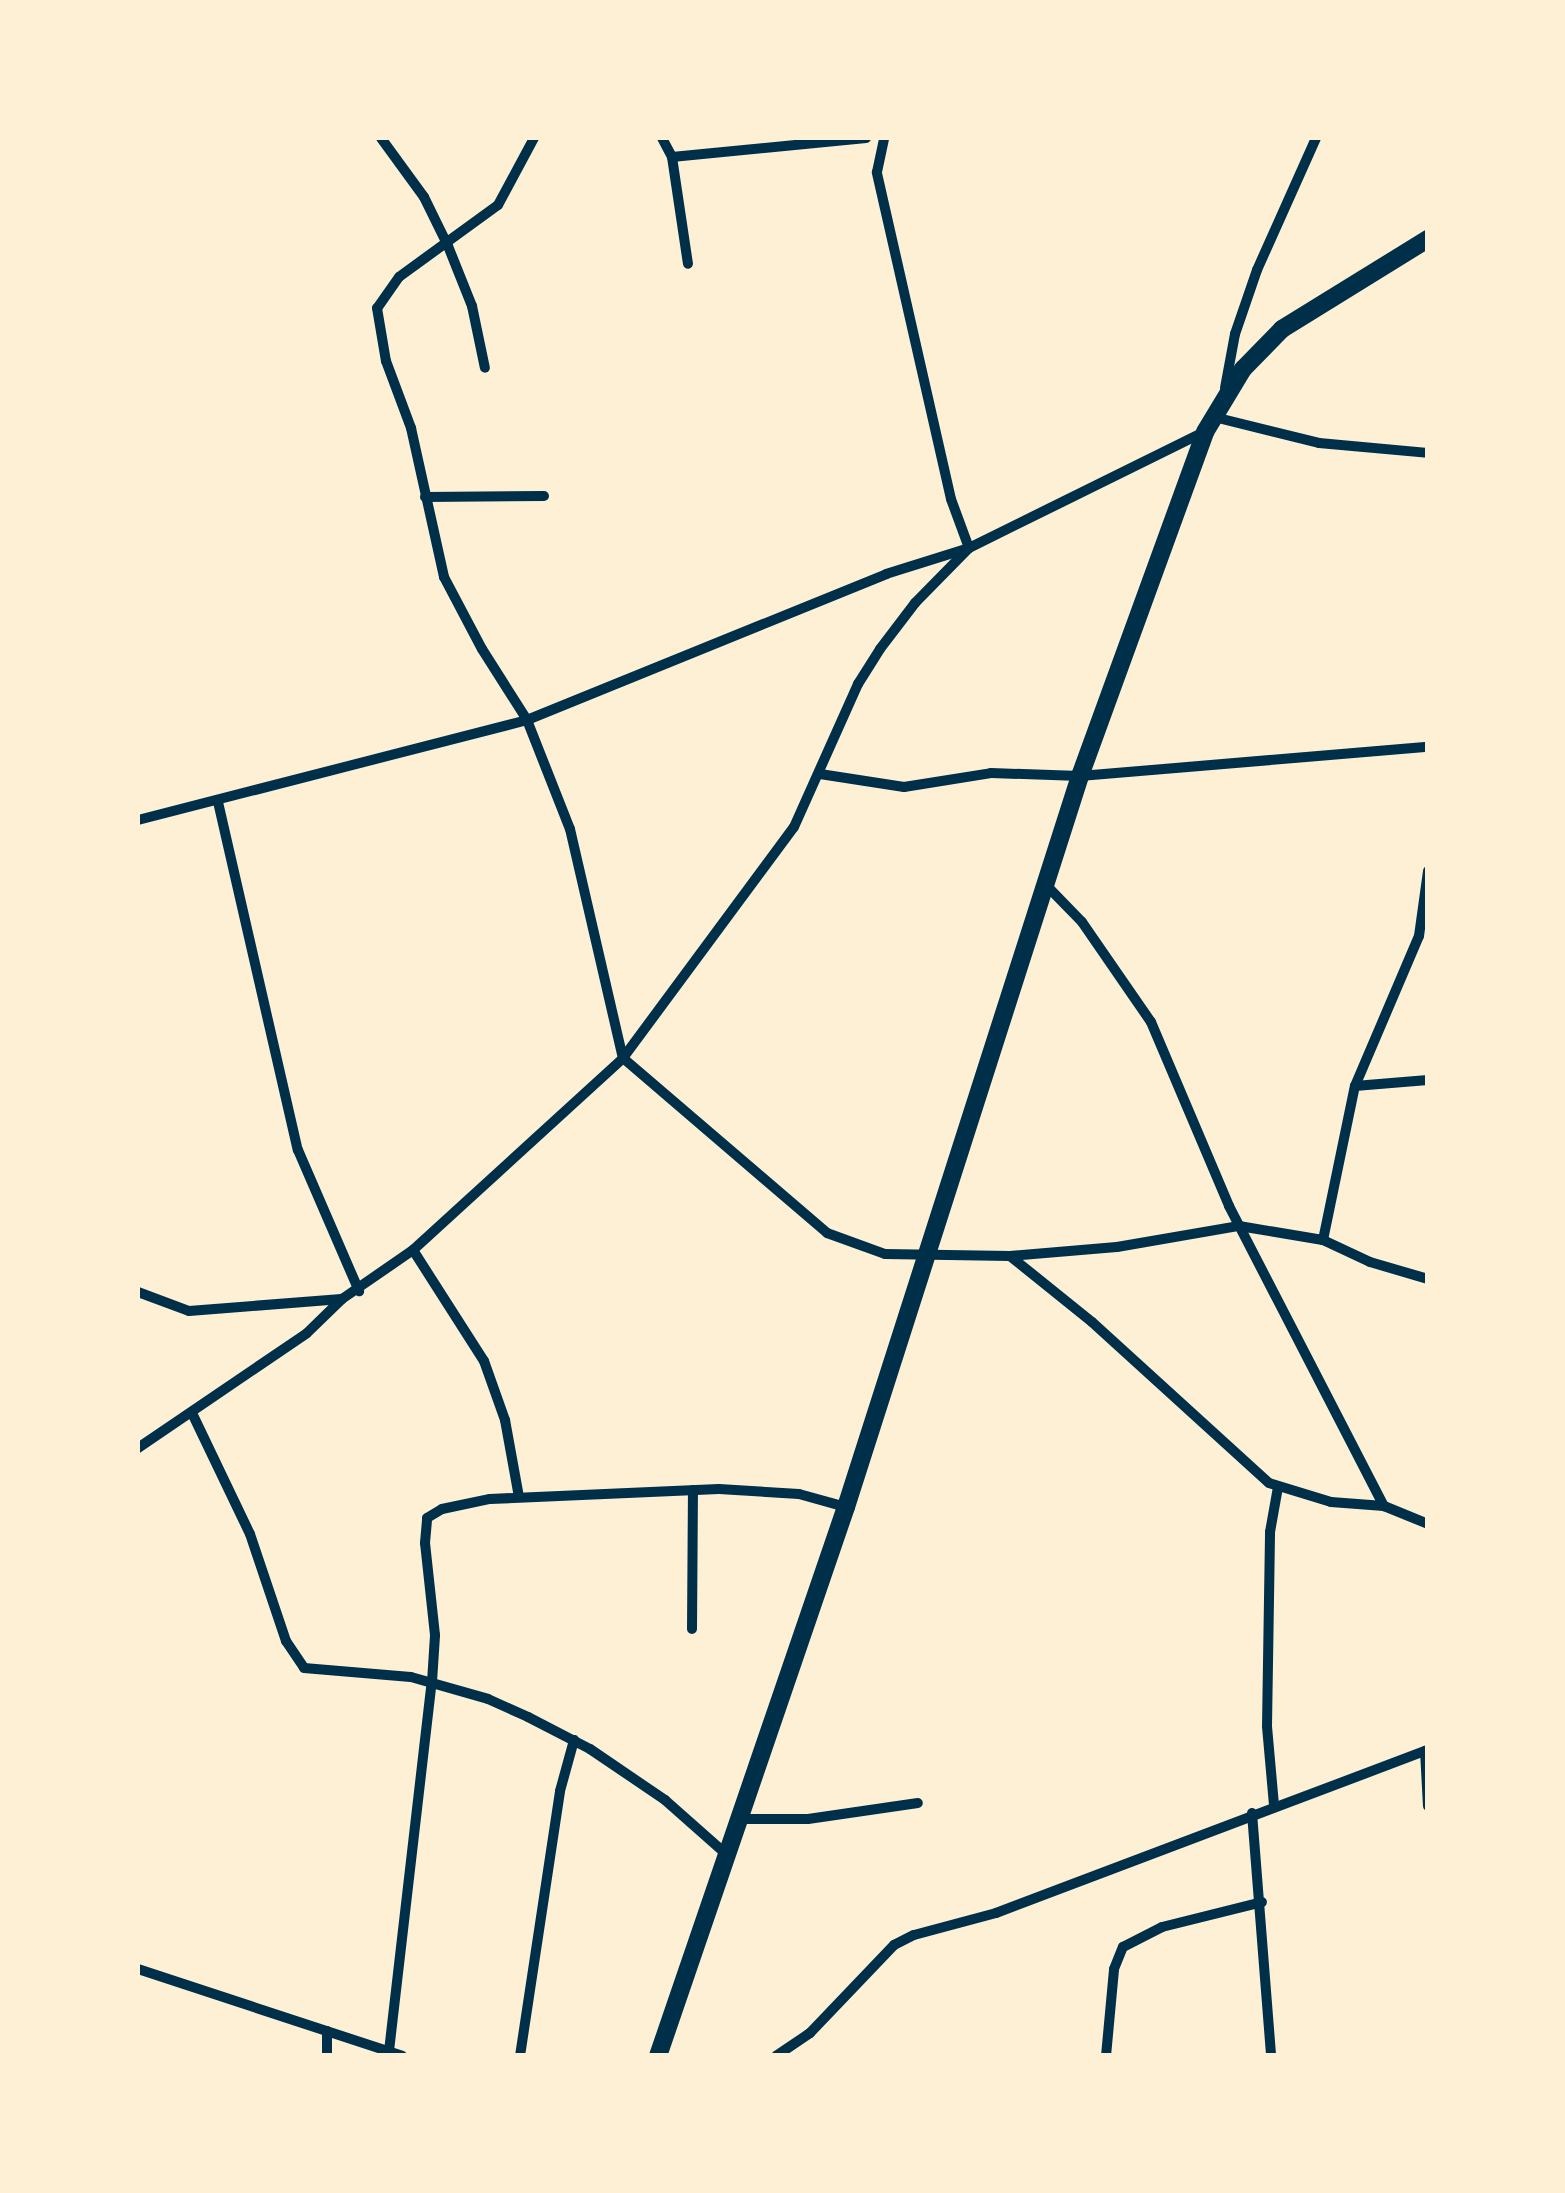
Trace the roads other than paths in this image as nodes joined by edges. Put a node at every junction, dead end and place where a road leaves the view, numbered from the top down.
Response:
1 (382, 138) edge
2 (534, 138) edge
3 (662, 138) edge
4 (866, 138) edge
5 (884, 138) edge
6 (1316, 138) edge
7 (672, 157) junction
8 (1428, 239) edge
9 (448, 246) junction
10 (688, 264) dead end
11 (485, 368) dead end
12 (1223, 399) junction
13 (1210, 424) junction
14 (1428, 453) edge
15 (544, 496) dead end
16 (425, 497) junction
17 (969, 548) junction
18 (527, 720) junction
19 (1428, 747) edge
20 (820, 774) junction
21 (1080, 776) junction
22 (218, 802) junction
23 (138, 820) edge
24 (1428, 870) edge
25 (1048, 887) junction
26 (623, 1058) junction
27 (1428, 1080) edge
28 (1354, 1086) junction
29 (1239, 1226) junction
30 (1322, 1240) junction
31 (413, 1250) junction
32 (925, 1256) junction
33 (1010, 1256) junction
34 (1428, 1280) edge
35 (359, 1291) junction
36 (138, 1292) edge
37 (342, 1299) junction
38 (192, 1412) junction
39 (138, 1448) edge
40 (1278, 1487) junction
41 (693, 1490) junction
42 (519, 1498) junction
43 (1384, 1506) junction
44 (846, 1507) junction
45 (1428, 1507) edge
46 (1424, 1521) edge
47 (692, 1629) dead end
48 (432, 1682) junction
49 (574, 1740) junction
50 (1426, 1750) edge
51 (918, 1803) dead end
52 (1274, 1806) junction
53 (1428, 1806) edge
54 (1252, 1813) junction
55 (738, 1818) junction
56 (726, 1853) junction
57 (1262, 1902) junction
58 (138, 1969) edge
59 (328, 2032) junction
60 (389, 2051) junction
61 (327, 2056) edge
62 (402, 2056) edge
63 (520, 2056) edge
64 (658, 2056) edge
65 (776, 2056) edge
66 (1106, 2056) edge
67 (1271, 2056) edge

1 - 9 street
2 - 9 street
3 - 7 street
4 - 7 street
5 - 17 street
6 - 12 street
7 - 10 street
8 - 12 street
9 - 11 street
9 - 16 street
12 - 13 street
13 - 14 street
13 - 17 street
13 - 21 street
15 - 16 street
16 - 18 street
17 - 18 street
17 - 20 street
18 - 22 street
18 - 26 street
19 - 21 street
20 - 21 street
20 - 26 street
21 - 25 street
22 - 23 street
22 - 35 street
24 - 28 street
25 - 29 street
25 - 32 street
26 - 31 street
26 - 32 street
27 - 28 street
28 - 30 street
29 - 30 street
29 - 33 street
29 - 43 street
30 - 34 street
31 - 35 street
31 - 42 street
32 - 33 street
32 - 44 street
33 - 40 street
35 - 37 street
36 - 37 street
37 - 38 street
38 - 39 street
38 - 48 street
40 - 43 street
40 - 52 street
41 - 42 street
41 - 44 street
41 - 47 street
42 - 48 street
43 - 46 street
44 - 55 street
45 - 46 street
48 - 49 street
48 - 60 street
49 - 56 street
49 - 63 street
50 - 52 street
50 - 53 street
51 - 55 street
52 - 54 street
54 - 57 street
54 - 65 street
55 - 56 street
56 - 64 street
57 - 66 street
57 - 67 street
58 - 59 street
59 - 60 street
59 - 61 street
60 - 62 street

